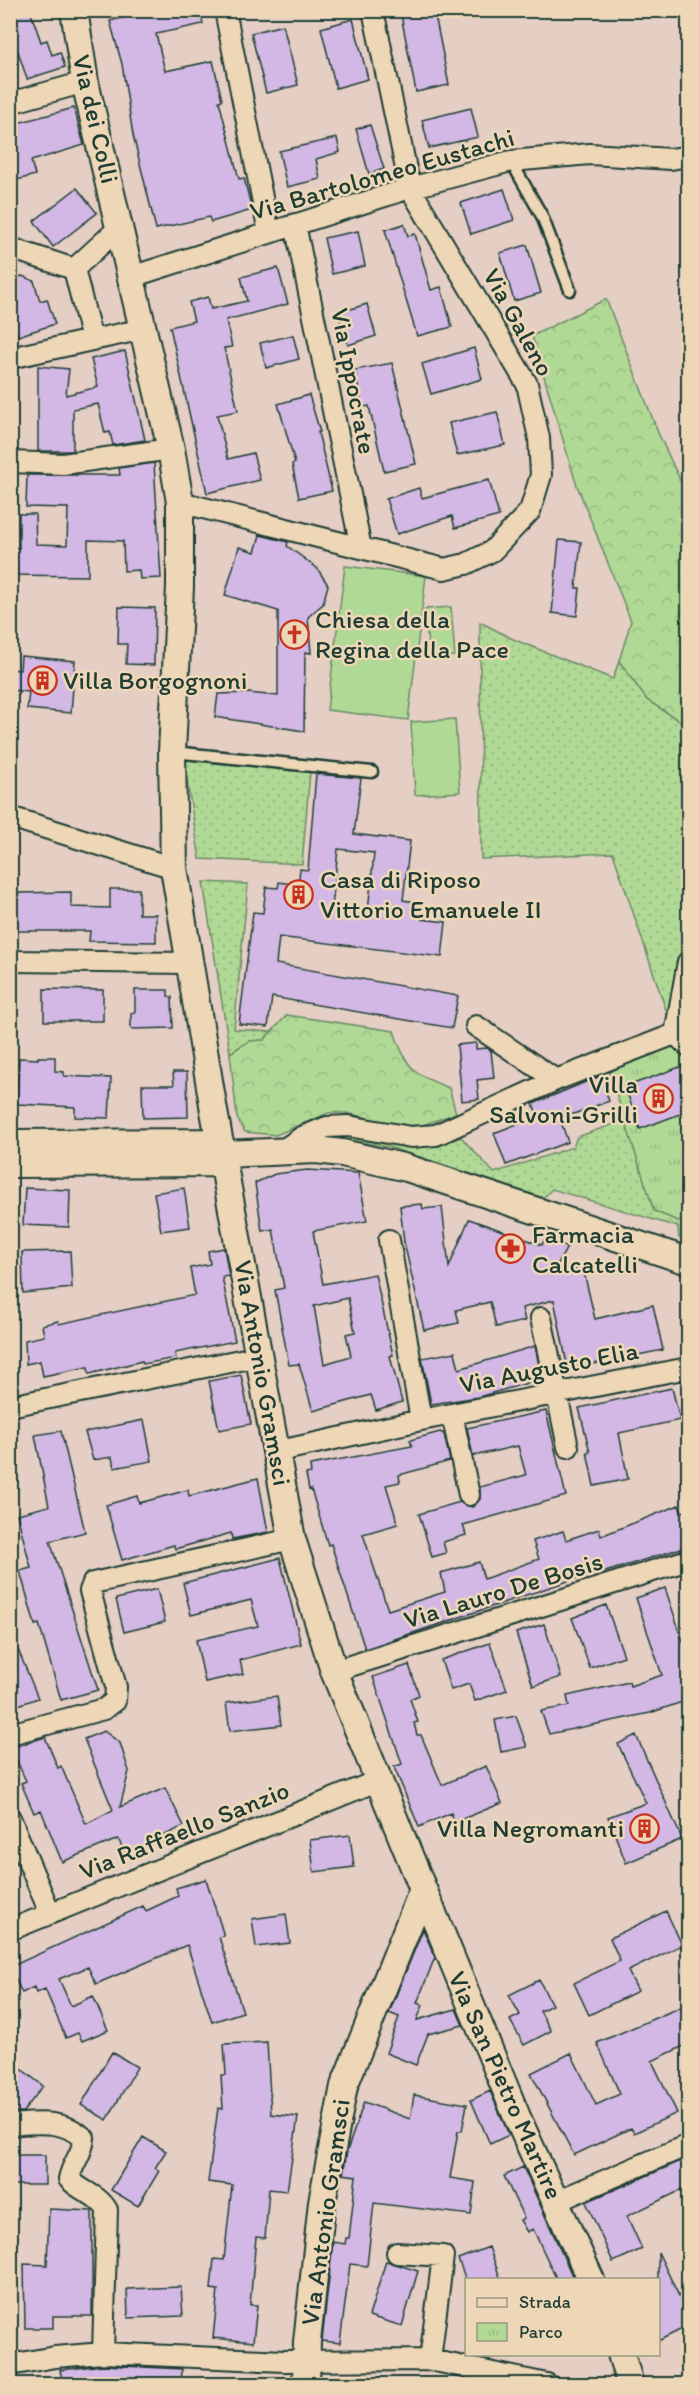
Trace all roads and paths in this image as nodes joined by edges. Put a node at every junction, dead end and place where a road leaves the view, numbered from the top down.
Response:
1 (74, 10) edge
2 (225, 10) edge
3 (373, 10) edge
4 (86, 82) junction
5 (10, 104) edge
6 (688, 156) edge
7 (511, 161) junction
8 (410, 188) junction
9 (295, 224) junction
10 (121, 226) junction
11 (269, 233) junction
12 (10, 248) edge
13 (74, 269) junction
14 (131, 277) junction
15 (570, 290) dead end
16 (144, 329) junction
17 (92, 340) junction
18 (10, 357) edge
19 (171, 449) junction
20 (10, 462) edge
21 (180, 502) junction
22 (361, 548) junction
23 (172, 752) junction
24 (372, 772) dead end
25 (10, 817) edge
26 (174, 868) junction
27 (10, 962) edge
28 (688, 962) edge
29 (188, 963) junction
30 (476, 1026) dead end
31 (682, 1040) edge
32 (556, 1080) junction
33 (10, 1143) edge
34 (280, 1152) junction
35 (223, 1153) junction
36 (10, 1164) edge
37 (389, 1240) dead end
38 (688, 1261) edge
39 (541, 1318) dead end
40 (260, 1356) junction
41 (688, 1368) edge
42 (555, 1394) junction
43 (10, 1406) edge
44 (452, 1414) junction
45 (421, 1420) junction
46 (568, 1447) dead end
47 (275, 1452) junction
48 (469, 1495) dead end
49 (292, 1539) junction
50 (688, 1560) edge
51 (334, 1671) junction
52 (10, 1734) edge
53 (377, 1781) junction
54 (10, 1818) edge
55 (423, 1889) junction
56 (50, 1913) junction
57 (10, 1930) edge
58 (10, 2125) edge
59 (688, 2145) edge
60 (557, 2201) junction
61 (397, 2253) dead end
62 (590, 2278) edge
63 (103, 2353) junction
64 (621, 2356) edge
65 (430, 2360) junction
66 (10, 2365) edge
67 (306, 2373) edge
68 (547, 2385) edge
69 (630, 2385) edge

1 - 4 street, Via dei Colli
2 - 11 street
3 - 8 street, Via Galeno
4 - 5 street
4 - 10 street, Via dei Colli
6 - 7 street, Via Bartolomeo Eustachi
7 - 8 street, Via Bartolomeo Eustachi
7 - 15 lane
8 - 9 street, Via Bartolomeo Eustachi
8 - 22 street, Via Galeno
9 - 11 street, Via Bartolomeo Eustachi
9 - 22 street, Via Ippocrate
10 - 13 street
10 - 14 street, Via dei Colli
11 - 14 street, Via Bartolomeo Eustachi
12 - 13 street
13 - 17 street
14 - 16 street, Via Antonio Gramsci
16 - 17 street
16 - 19 street, Via Antonio Gramsci
17 - 18 street
19 - 20 street
19 - 21 street, Via Antonio Gramsci
21 - 22 street, Via Galeno
21 - 23 street, Via Antonio Gramsci
23 - 24 lane
23 - 26 street, Via Antonio Gramsci
25 - 26 street
26 - 29 street, Via Antonio Gramsci
27 - 29 street
28 - 31 street
29 - 35 street, Via Antonio Gramsci
30 - 32 street
31 - 32 street
32 - 34 street
33 - 35 street
34 - 35 street
34 - 38 street
35 - 36 street
35 - 40 street, Via Antonio Gramsci
37 - 45 street
39 - 42 street
40 - 43 street
40 - 47 street, Via Antonio Gramsci
41 - 42 street, Via Augusto Elia
42 - 44 street, Via Augusto Elia
42 - 46 street
44 - 45 street, Via Augusto Elia
44 - 48 street
45 - 47 street, Via Augusto Elia
47 - 49 street, Via Antonio Gramsci
49 - 51 street, Via Antonio Gramsci
49 - 52 street
50 - 51 street, Via Lauro De Bosis
51 - 53 street, Via Antonio Gramsci
53 - 55 street, Via Antonio Gramsci
53 - 56 street, Via Raffaello Sanzio
54 - 56 street
55 - 60 street, Via San Pietro Martire
55 - 67 street, Via Antonio Gramsci
56 - 57 street, Via Raffaello Sanzio
58 - 63 street
59 - 60 street
60 - 62 street, Via San Pietro Martire
61 - 65 street
63 - 66 street
63 - 67 street
64 - 69 street
65 - 67 street
65 - 68 street

